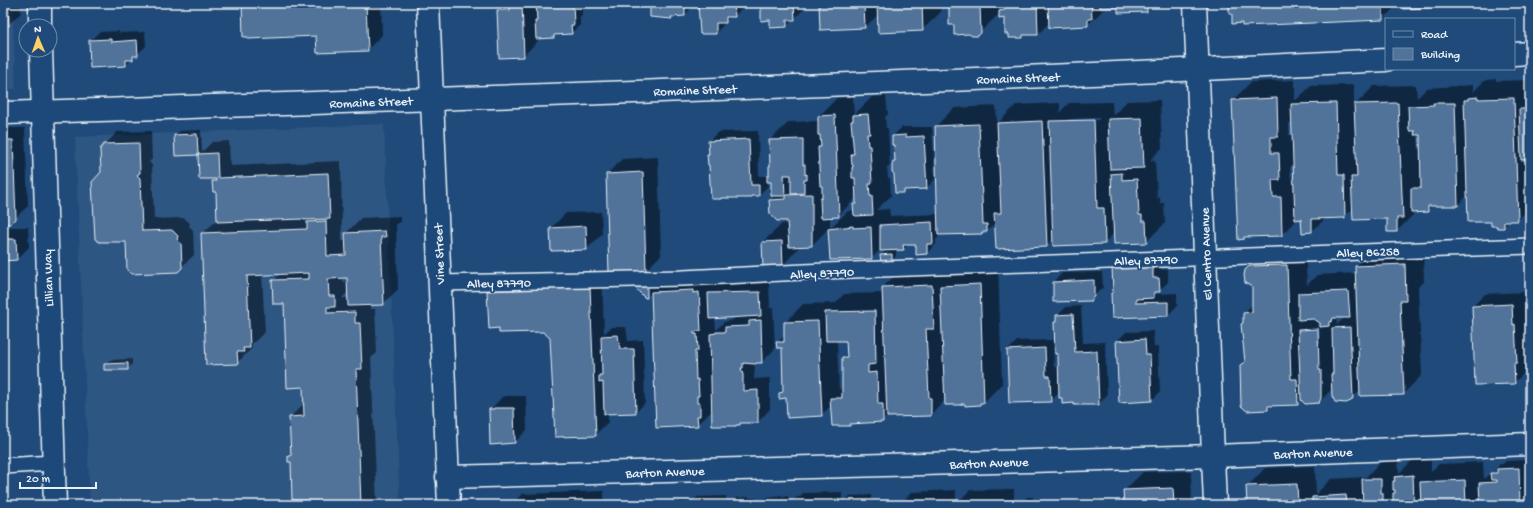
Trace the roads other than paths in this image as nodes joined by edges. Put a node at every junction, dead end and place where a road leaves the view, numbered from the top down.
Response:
1 (40, 3) edge
2 (428, 3) edge
3 (1195, 3) edge
4 (40, 18) edge
5 (1530, 53) edge
6 (1515, 54) edge
7 (41, 58) edge
8 (1385, 60) edge
9 (1198, 70) junction
10 (431, 99) junction
11 (42, 110) junction
12 (3, 113) edge
13 (1530, 246) edge
14 (1205, 257) junction
15 (439, 283) junction
16 (1530, 444) edge
17 (1214, 456) junction
18 (54, 463) junction
19 (3, 466) edge
20 (447, 477) junction
21 (55, 505) edge
22 (449, 505) edge
23 (1216, 505) edge

1 - 4 street
2 - 10 street, Vine Street
3 - 9 street, El Centro Avenue
5 - 6 street
7 - 11 street, Lillian Way
8 - 9 street, Romaine Street
9 - 10 street, Romaine Street
9 - 14 street, El Centro Avenue
10 - 11 street, Romaine Street
10 - 15 street, Vine Street
11 - 12 street, Romaine Street
11 - 18 street, Lillian Way
13 - 14 lane, Alley 86258
14 - 15 lane, Alley 87790
14 - 17 street, El Centro Avenue
15 - 20 street, Vine Street
16 - 17 street, Barton Avenue
17 - 20 street, Barton Avenue
17 - 23 street, El Centro Avenue
18 - 19 lane
18 - 21 street, Lillian Way
20 - 22 street, Vine Street

